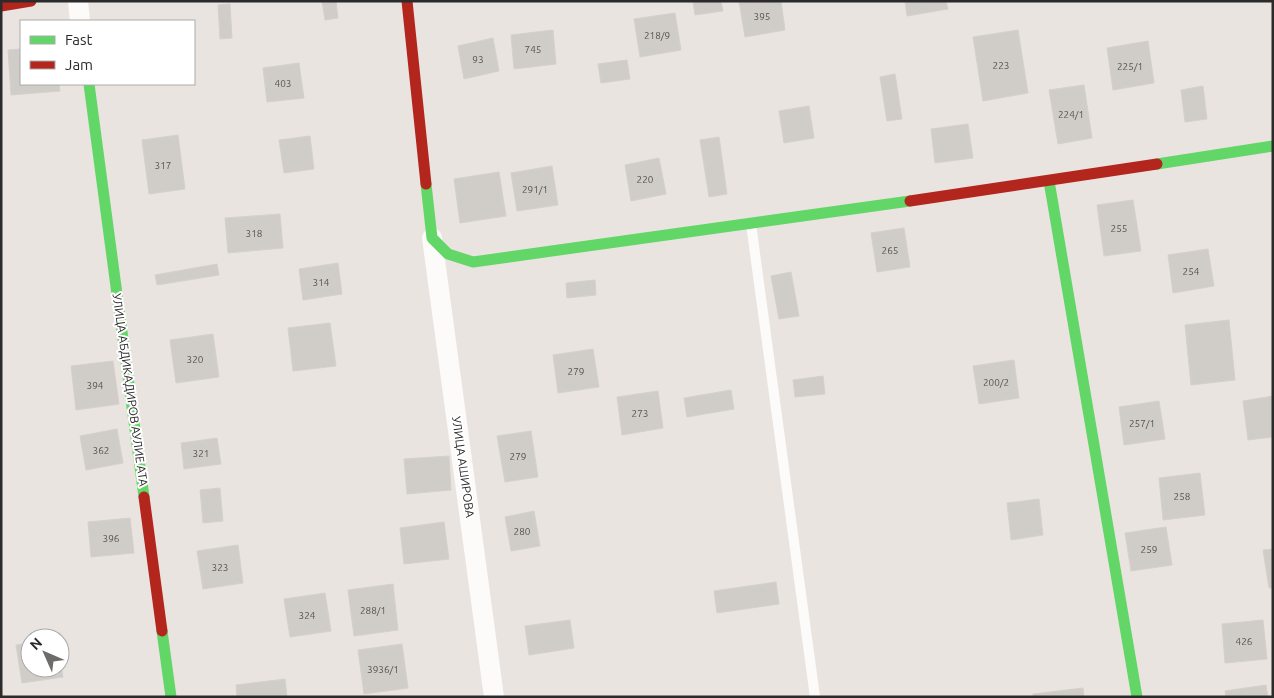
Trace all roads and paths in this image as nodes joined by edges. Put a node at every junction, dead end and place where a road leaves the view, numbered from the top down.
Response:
1 (31, 1) edge
2 (78, 1) edge
3 (407, 1) edge
4 (1, 6) edge
5 (80, 20) edge
6 (89, 85) edge
7 (1273, 146) edge
8 (1049, 181) junction
9 (751, 223) junction
10 (432, 238) junction
11 (171, 697) edge
12 (494, 697) edge
13 (815, 697) edge
14 (1137, 697) edge

1 - 4 street
2 - 5 street
3 - 10 street
6 - 11 street, УЛИЦА АБДИКАДИРОВ АУЛИЕ АТА
7 - 8 street
8 - 9 street
8 - 14 street
9 - 10 street
9 - 13 lane
10 - 12 street, УЛИЦА АШИРОВА

